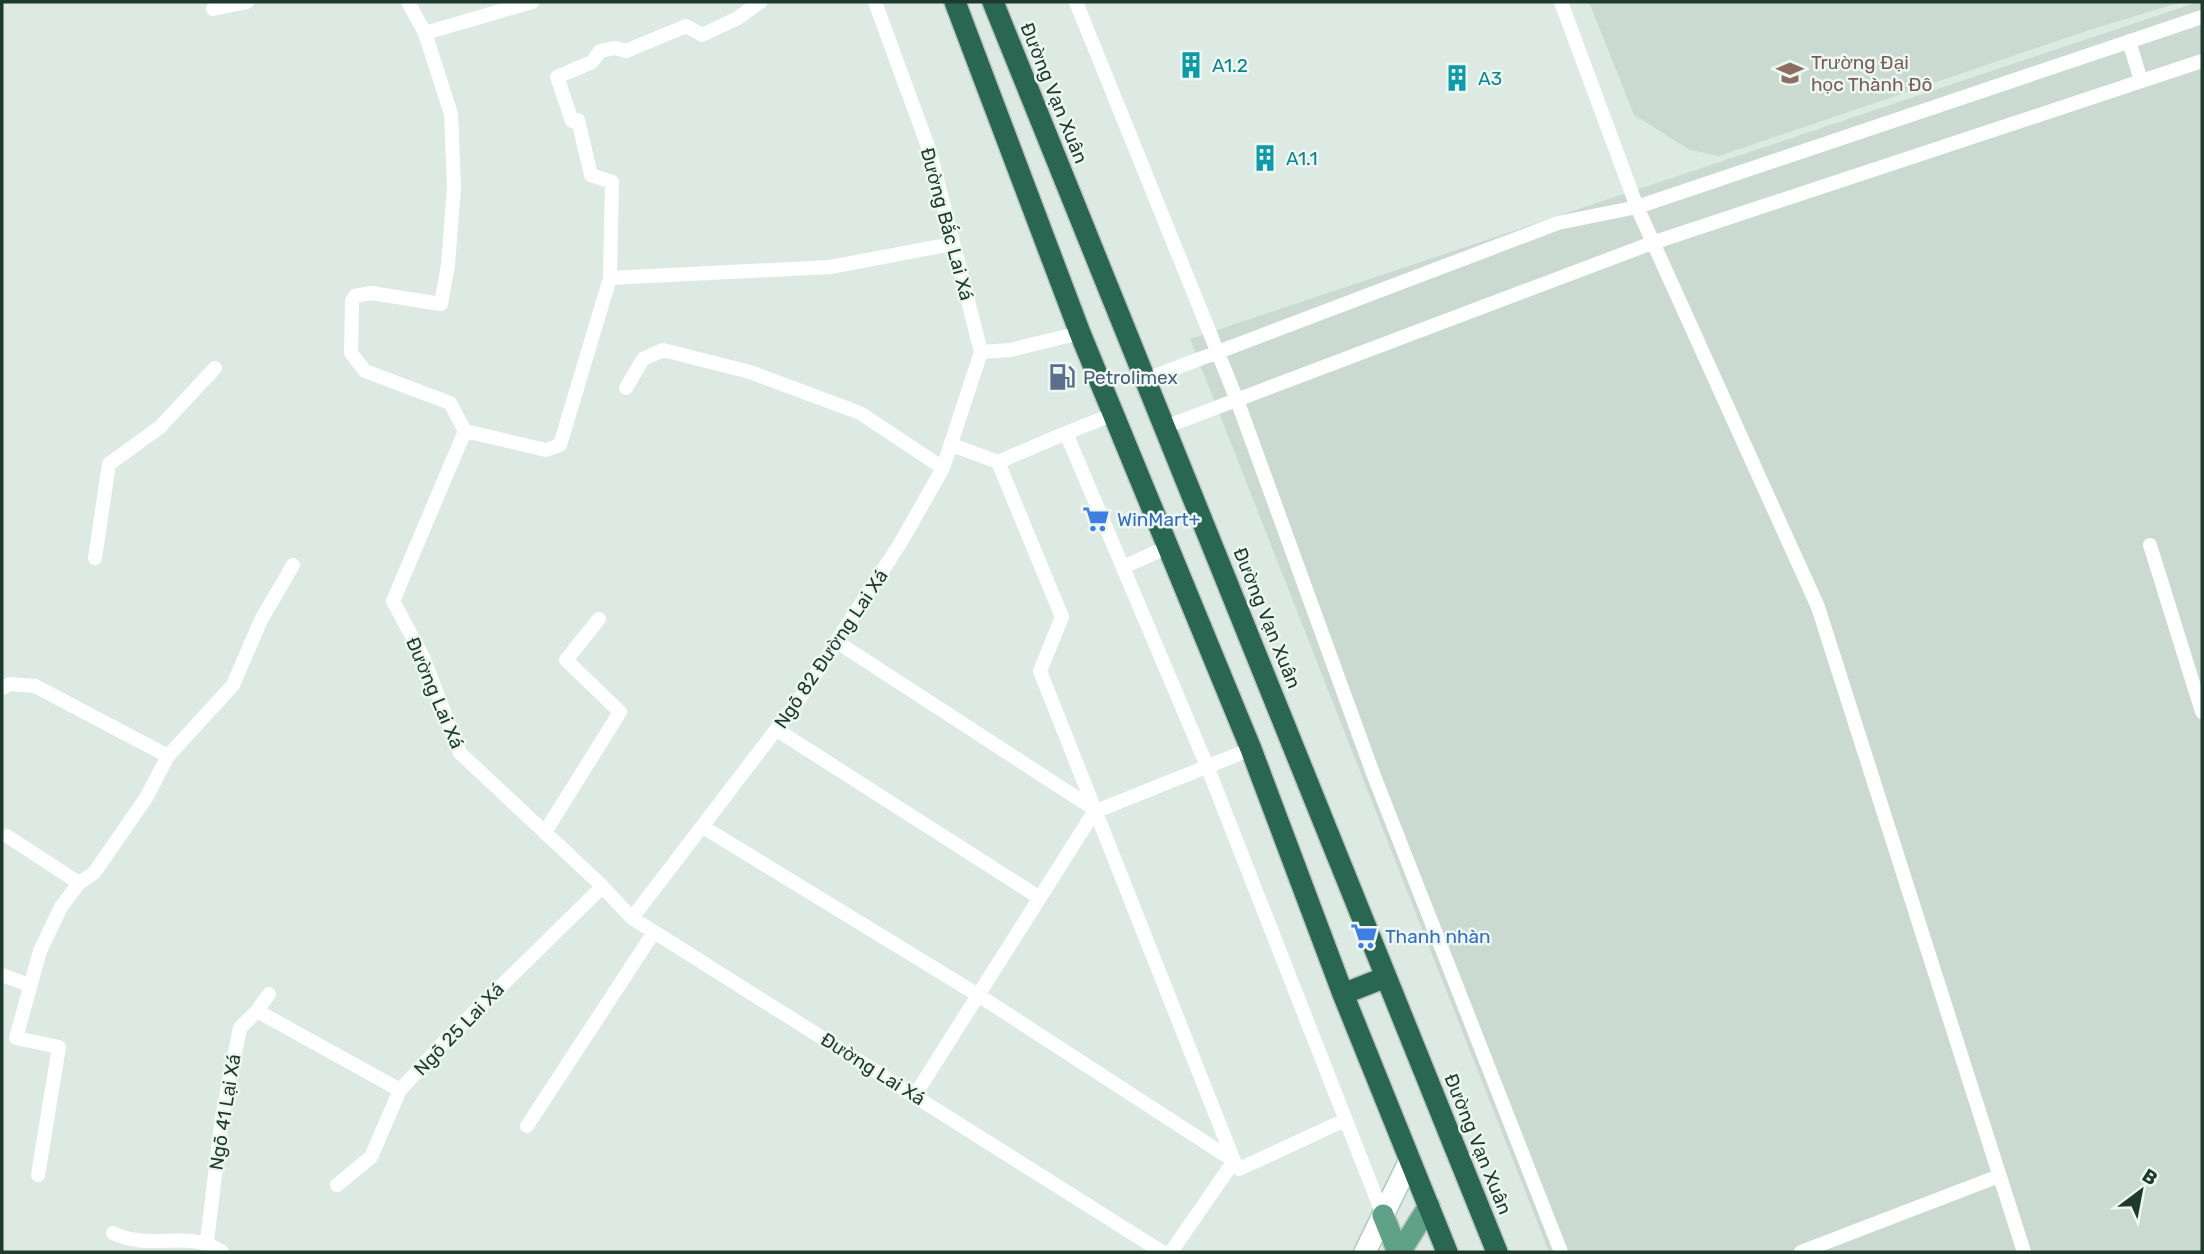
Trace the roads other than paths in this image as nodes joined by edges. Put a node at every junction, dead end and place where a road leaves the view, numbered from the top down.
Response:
1 (247, 2) edge
2 (408, 2) edge
3 (532, 2) edge
4 (760, 2) edge
5 (875, 2) edge
6 (955, 2) edge
7 (993, 2) edge
8 (1076, 2) edge
9 (1561, 2) edge
10 (213, 9) dead end
11 (2202, 16) edge
12 (425, 33) junction
13 (2129, 41) junction
14 (2202, 61) edge
15 (2141, 81) junction
16 (1637, 207) junction
17 (1652, 243) junction
18 (952, 244) junction
19 (610, 278) junction
20 (1080, 332) junction
21 (981, 352) junction
22 (1216, 355) junction
23 (215, 369) dead end
24 (1143, 380) junction
25 (626, 388) dead end
26 (1237, 401) junction
27 (1114, 414) junction
28 (1165, 427) junction
29 (464, 431) junction
30 (1066, 433) junction
31 (951, 445) junction
32 (998, 462) junction
33 (943, 468) junction
34 (2150, 545) dead end
35 (1168, 547) junction
36 (95, 558) dead end
37 (293, 565) dead end
38 (1123, 567) junction
39 (599, 619) dead end
40 (837, 642) junction
41 (2, 688) edge
42 (2202, 712) edge
43 (777, 730) junction
44 (1251, 749) junction
45 (168, 756) junction
46 (1207, 766) junction
47 (1094, 810) junction
48 (703, 827) junction
49 (545, 832) junction
50 (7, 836) dead end
51 (79, 883) junction
52 (602, 887) junction
53 (1040, 898) junction
54 (632, 918) junction
55 (654, 932) junction
56 (2, 975) edge
57 (1386, 977) junction
58 (29, 985) junction
59 (269, 994) dead end
60 (1343, 994) junction
61 (978, 995) junction
62 (257, 1011) junction
63 (400, 1090) junction
64 (915, 1096) junction
65 (1345, 1120) junction
66 (527, 1126) dead end
67 (1410, 1160) junction
68 (1234, 1161) junction
69 (38, 1175) dead end
70 (1999, 1175) junction
71 (337, 1185) dead end
72 (1429, 1206) junction
73 (1383, 1215) junction
74 (113, 1233) dead end
75 (207, 1241) junction
76 (222, 1252) edge
77 (1162, 1252) edge
78 (1171, 1252) edge
79 (1365, 1252) edge
80 (1399, 1252) edge
81 (1447, 1252) edge
82 (1497, 1252) edge
83 (1561, 1252) edge
84 (1801, 1252) edge
85 (2024, 1252) edge

1 - 10 street
2 - 12 street
3 - 12 street
4 - 19 street
5 - 18 street, Đường Bắc Lai Xá
6 - 20 highway
7 - 24 highway, Đường Vạn Xuân
8 - 22 street
9 - 16 street
11 - 13 street
12 - 29 street
13 - 15 street
13 - 16 street
14 - 15 street
15 - 17 street
16 - 17 street
16 - 22 street
17 - 26 street
17 - 70 street
18 - 19 street
18 - 21 street, Đường Bắc Lai Xá
19 - 29 street
20 - 21 street
20 - 27 highway
21 - 31 street, Ngõ 82 Đường Lai Xá
22 - 24 street
22 - 26 street
23 - 36 street
24 - 28 highway, Đường Vạn Xuân
25 - 33 street
26 - 28 street
26 - 83 street
27 - 30 street
27 - 35 highway
28 - 57 highway, Đường Vạn Xuân
29 - 49 street, Đường Lai Xá
30 - 32 street
30 - 38 street
31 - 32 street
31 - 33 street, Ngõ 82 Đường Lai Xá
32 - 47 street
33 - 40 street, Ngõ 82 Đường Lai Xá
34 - 42 street
35 - 38 street
35 - 44 highway
37 - 45 street
38 - 46 street
39 - 49 street
40 - 43 street, Ngõ 82 Đường Lai Xá
40 - 47 street
41 - 45 street
43 - 48 street, Ngõ 82 Đường Lai Xá
43 - 53 street
44 - 46 street
44 - 60 highway
45 - 51 street
46 - 47 street
46 - 65 street
47 - 53 street
47 - 68 street
48 - 54 street, Ngõ 82 Đường Lai Xá
48 - 61 street
49 - 52 street, Đường Lai Xá
50 - 51 street
51 - 58 street
52 - 54 street, Đường Lai Xá
52 - 63 street, Ngõ 25 Lai Xá
53 - 61 street
54 - 55 street, Đường Lai Xá
55 - 64 street, Đường Lai Xá
55 - 66 street
56 - 58 street
57 - 60 highway
57 - 82 highway, Đường Vạn Xuân
58 - 69 street
59 - 62 street, Ngõ 41 Lại Xá
60 - 67 highway
61 - 64 street
61 - 68 street
62 - 63 street
62 - 75 street, Ngõ 41 Lại Xá
63 - 71 street, Ngõ 25 Lai Xá
64 - 77 street, Đường Lai Xá
65 - 68 street
65 - 73 street
67 - 72 highway
67 - 73 main road
68 - 78 street
70 - 84 street
70 - 85 street
72 - 80 main road
72 - 81 highway
73 - 79 main road
73 - 80 main road
74 - 75 street
75 - 76 street

